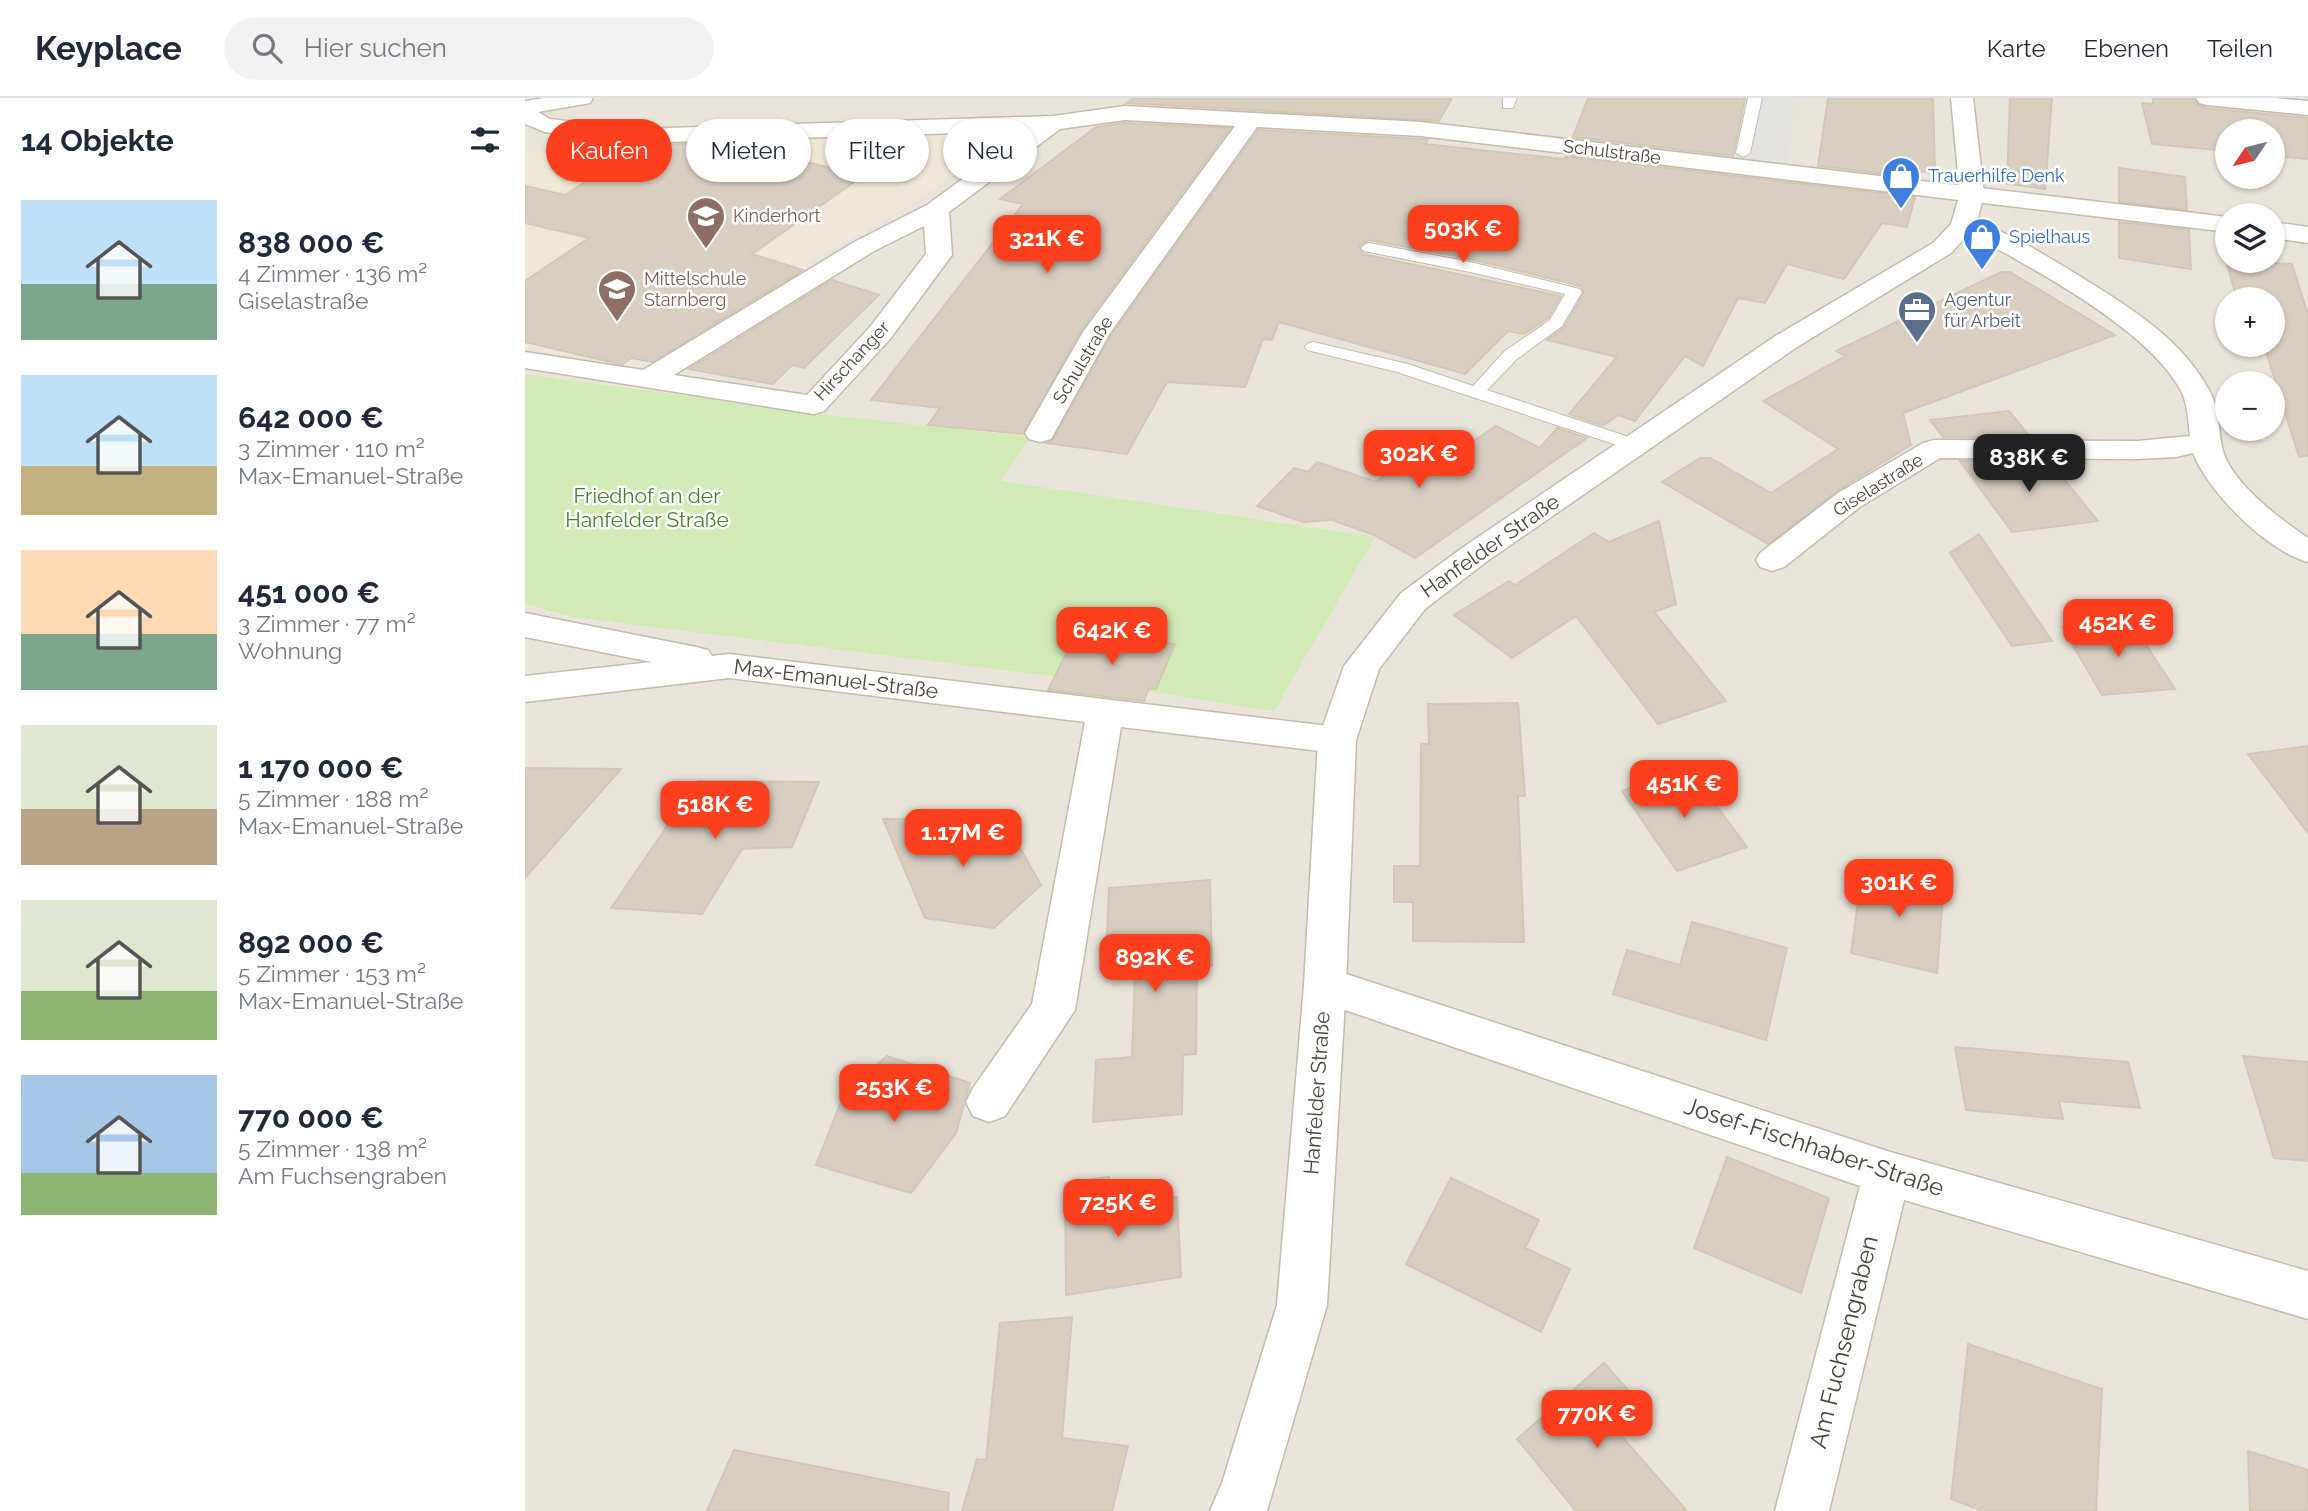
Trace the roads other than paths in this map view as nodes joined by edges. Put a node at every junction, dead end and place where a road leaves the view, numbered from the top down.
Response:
1 (583, 98) edge
2 (1755, 98) edge
3 (1962, 98) edge
4 (2207, 98) edge
5 (1132, 105) edge
6 (2308, 107) edge
7 (525, 108) edge
8 (525, 115) edge
9 (1251, 120) junction
10 (1053, 123) junction
11 (1743, 153) dead end
12 (1972, 194) junction
13 (936, 210) junction
14 (2215, 223) edge
15 (1963, 226) junction
16 (2285, 232) edge
17 (2308, 235) edge
18 (1369, 248) dead end
19 (1313, 347) dead end
20 (525, 360) edge
21 (649, 378) junction
22 (1476, 392) junction
23 (1040, 433) dead end
24 (2207, 441) junction
25 (1635, 445) junction
26 (2308, 552) edge
27 (1772, 560) dead end
28 (525, 625) edge
29 (729, 666) junction
30 (525, 689) edge
31 (1105, 712) junction
32 (1337, 740) junction
33 (1325, 985) junction
34 (989, 1102) dead end
35 (1887, 1173) junction
36 (2308, 1295) edge
37 (1237, 1511) edge
38 (1802, 1511) edge

1 - 7 street
2 - 11 lane
3 - 12 street, Hanfelder Straße
4 - 6 street
5 - 9 street, Schulstraße
5 - 10 street, Schulstraße
8 - 10 street, Schulstraße
9 - 12 street, Schulstraße
9 - 23 street, Schulstraße
10 - 13 street
12 - 14 street, Schulstraße
12 - 15 street, Hanfelder Straße
13 - 21 street
13 - 21 street, Hirschanger
15 - 24 street
15 - 25 street, Hanfelder Straße
16 - 17 street
18 - 22 lane
19 - 22 lane
20 - 21 street, Hirschanger
22 - 25 lane
24 - 26 street
24 - 27 street, Giselastraße
25 - 32 street, Hanfelder Straße
28 - 29 street
29 - 30 street, Max-Emanuel-Straße
29 - 31 street, Max-Emanuel-Straße
31 - 32 street, Max-Emanuel-Straße
31 - 34 street
32 - 33 street, Hanfelder Straße
33 - 35 street, Josef-Fischhaber-Straße
33 - 37 street, Hanfelder Straße
35 - 36 street, Josef-Fischhaber-Straße
35 - 38 street, Am Fuchsengraben

